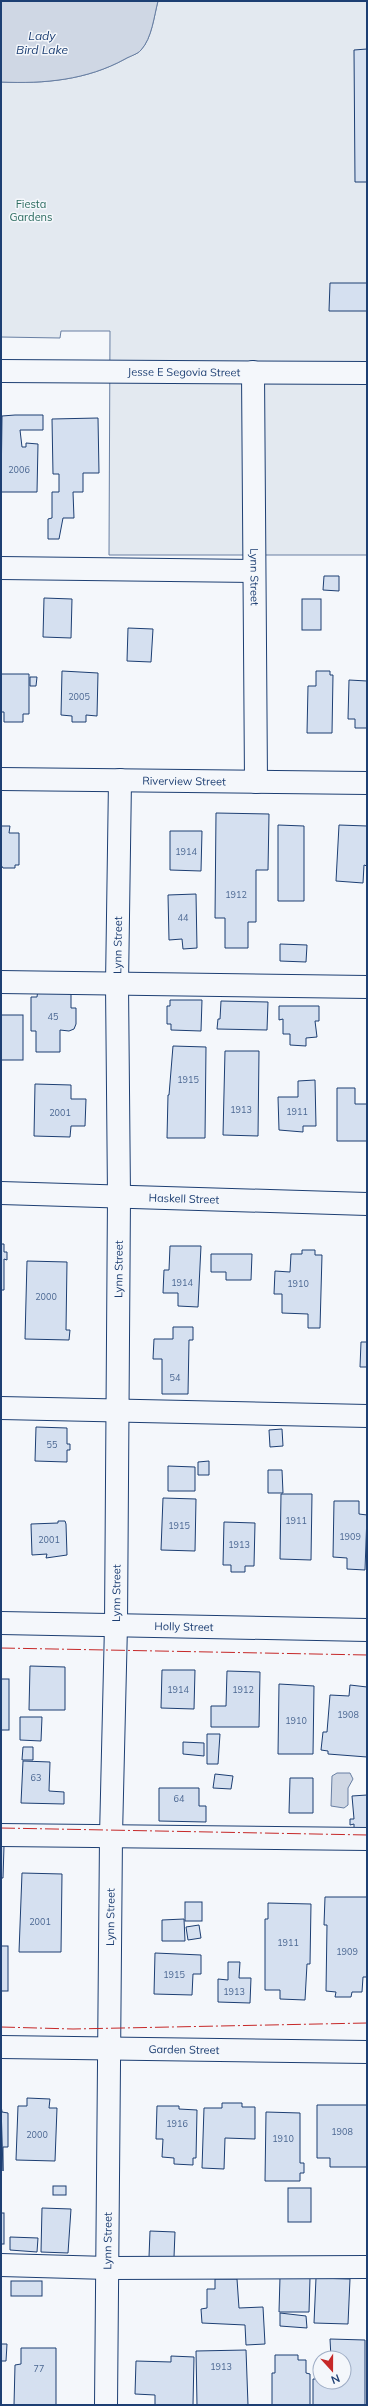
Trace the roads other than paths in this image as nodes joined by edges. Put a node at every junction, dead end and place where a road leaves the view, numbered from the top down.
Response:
1 (1, 371) edge
2 (253, 372) junction
3 (367, 373) edge
4 (1, 568) edge
5 (254, 571) junction
6 (1, 779) edge
7 (120, 780) junction
8 (256, 782) junction
9 (367, 783) edge
10 (1, 982) edge
11 (117, 984) junction
12 (367, 988) edge
13 (1, 1193) edge
14 (119, 1196) junction
15 (367, 1204) edge
16 (1, 1408) edge
17 (117, 1410) junction
18 (367, 1416) edge
19 (1, 1623) edge
20 (116, 1625) junction
21 (367, 1630) edge
22 (1, 1834) edge
23 (111, 1836) junction
24 (367, 1839) edge
25 (1, 2047) edge
26 (111, 2049) junction
27 (367, 2052) edge
28 (1, 2265) edge
29 (367, 2267) edge
30 (108, 2268) junction
31 (106, 2405) edge

1 - 2 street, Jesse E Segovia Street
2 - 3 street, Jesse E Segovia Street
2 - 5 street, Lynn Street
4 - 5 street
5 - 8 street, Lynn Street
6 - 7 street, Riverview Street
7 - 8 street, Riverview Street
7 - 11 street, Lynn Street
8 - 9 street, Riverview Street
10 - 11 street
11 - 12 street
11 - 14 street, Lynn Street
13 - 14 street, Haskell Street
14 - 15 street, Haskell Street
14 - 17 street, Lynn Street
16 - 17 street
17 - 18 street
17 - 20 street, Lynn Street
19 - 20 street, Holly Street
20 - 21 street, Holly Street
20 - 23 street, Lynn Street
22 - 23 street
23 - 24 street
23 - 26 street, Lynn Street
25 - 26 street, Garden Street
26 - 27 street, Garden Street
26 - 30 street, Lynn Street
28 - 30 street
29 - 30 street
30 - 31 street, Lynn Street

